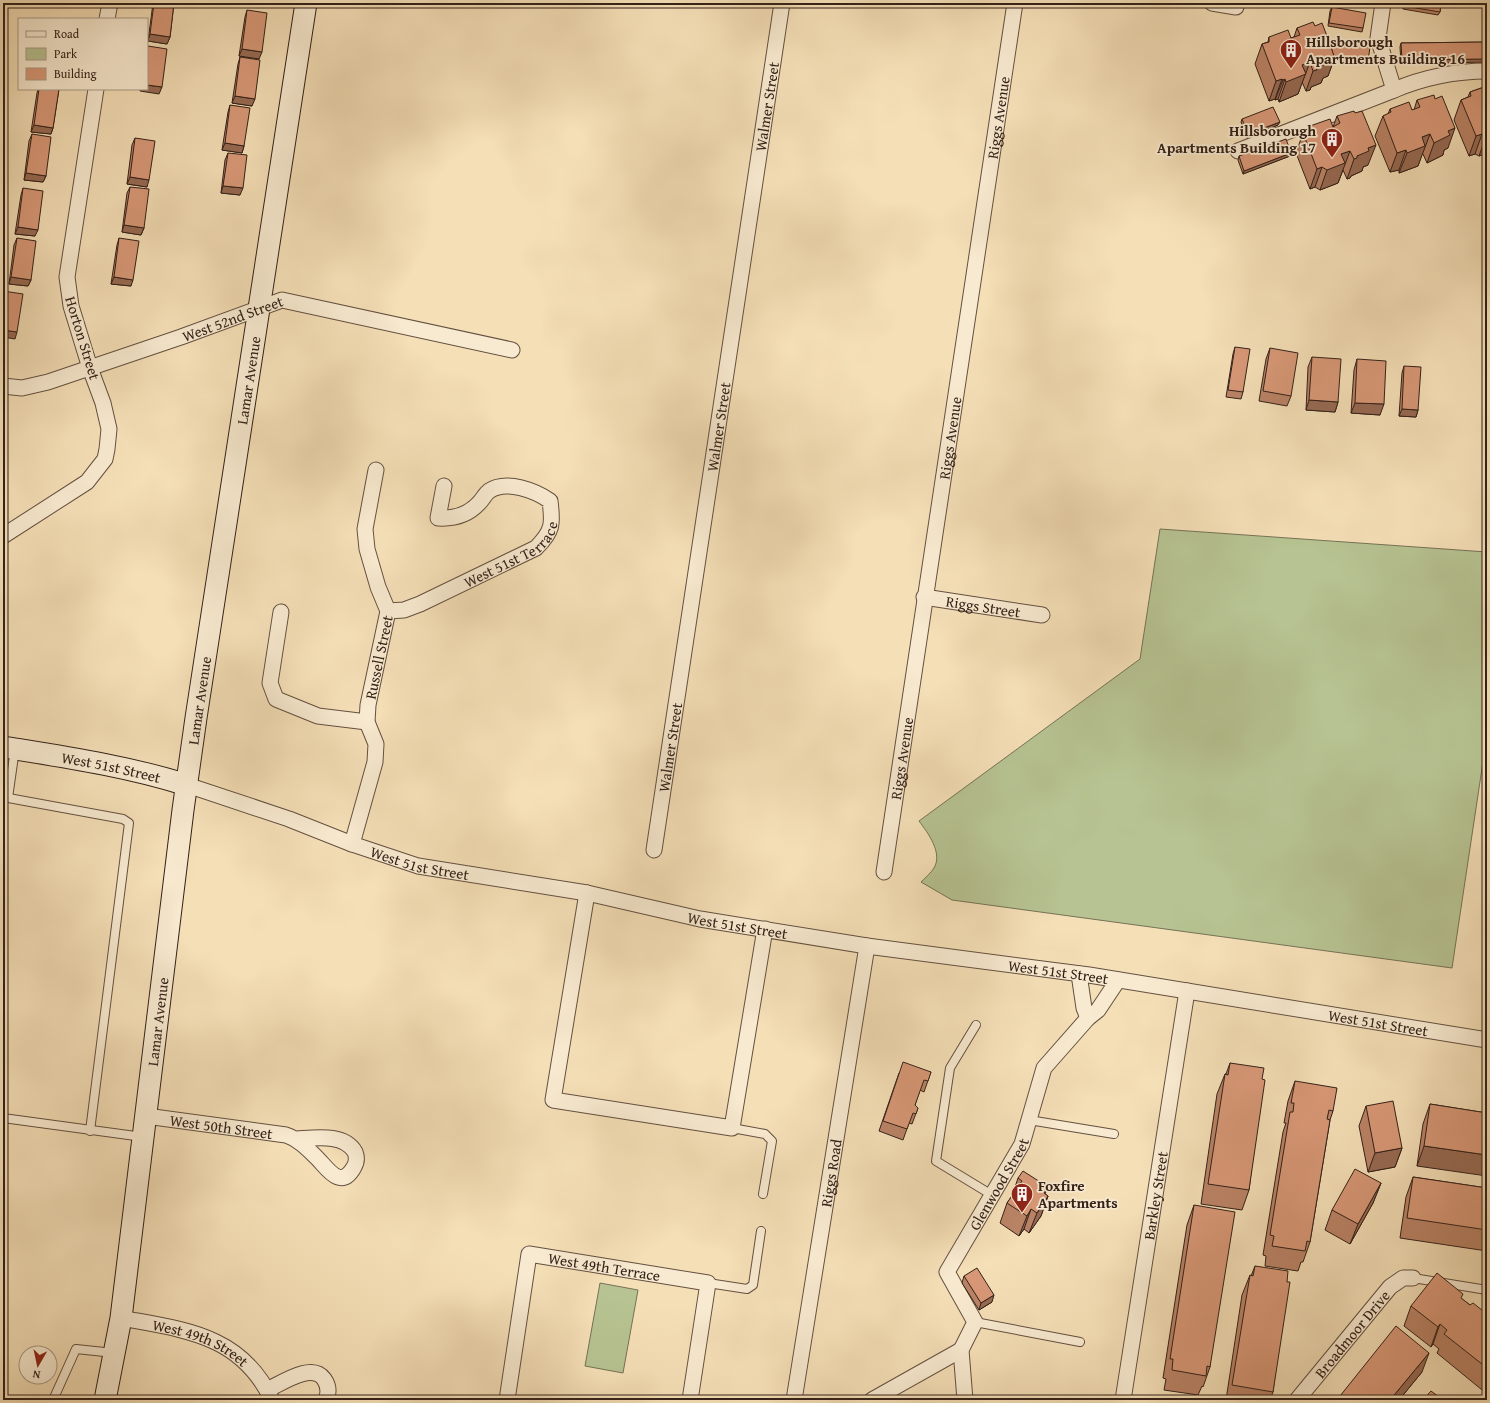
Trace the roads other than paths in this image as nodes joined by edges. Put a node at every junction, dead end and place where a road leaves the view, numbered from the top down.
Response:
1 (110, 3) edge
2 (306, 3) edge
3 (782, 3) edge
4 (1015, 3) edge
5 (1212, 3) edge
6 (1383, 3) edge
7 (1231, 5) edge
8 (107, 18) edge
9 (1487, 71) edge
10 (96, 90) edge
11 (1394, 90) junction
12 (1238, 151) dead end
13 (260, 309) junction
14 (512, 350) dead end
15 (90, 368) junction
16 (3, 386) edge
17 (376, 470) dead end
18 (444, 486) dead end
19 (3, 536) edge
20 (924, 597) junction
21 (388, 611) junction
22 (281, 612) dead end
23 (1042, 615) dead end
24 (367, 722) junction
25 (9, 748) edge
26 (187, 785) junction
27 (5, 798) edge
28 (352, 844) junction
29 (654, 850) dead end
30 (884, 872) dead end
31 (588, 893) junction
32 (765, 929) junction
33 (867, 946) junction
34 (1079, 974) junction
35 (1118, 980) junction
36 (1187, 991) junction
37 (1088, 1018) junction
38 (976, 1025) dead end
39 (1487, 1040) edge
40 (146, 1116) junction
41 (3, 1118) edge
42 (1029, 1120) junction
43 (732, 1128) junction
44 (90, 1131) junction
45 (1114, 1134) dead end
46 (143, 1137) junction
47 (296, 1139) dead end
48 (763, 1194) dead end
49 (992, 1195) junction
50 (761, 1231) dead end
51 (1413, 1278) joint
52 (708, 1283) junction
53 (1487, 1290) edge
54 (121, 1318) junction
55 (975, 1322) junction
56 (1080, 1342) dead end
57 (961, 1350) junction
58 (115, 1353) junction
59 (269, 1395) edge
60 (53, 1400) edge
61 (105, 1400) edge
62 (326, 1400) edge
63 (507, 1400) edge
64 (690, 1400) edge
65 (794, 1400) edge
66 (872, 1400) edge
67 (964, 1400) edge
68 (1123, 1400) edge
69 (1297, 1400) edge

1 - 8 street
2 - 13 street, Lamar Avenue
3 - 29 street, Walmer Street
4 - 20 street, Riggs Avenue
5 - 7 street
6 - 11 street
9 - 11 street
10 - 15 street, Horton Street
11 - 12 street
13 - 14 street, West 52nd Street
13 - 15 street, West 52nd Street
13 - 26 street, Lamar Avenue
15 - 16 street, West 52nd Street
15 - 19 street, Horton Street
17 - 21 street, Russell Street
18 - 21 street, West 51st Terrace
20 - 23 street, Riggs Street
20 - 30 street, Riggs Avenue
21 - 24 street, Russell Street
22 - 24 street
24 - 28 street, Russell Street
25 - 26 street, West 51st Street
25 - 27 lane
26 - 28 street, West 51st Street
26 - 40 street, Lamar Avenue
27 - 44 lane
28 - 31 street, West 51st Street
31 - 32 street, West 51st Street
31 - 43 street
32 - 33 street, West 51st Street
32 - 43 street
33 - 34 street, West 51st Street
33 - 65 street, Riggs Road
34 - 35 street, West 51st Street
34 - 37 street
35 - 36 street, West 51st Street
35 - 37 street, Glenwood Street
36 - 39 street, West 51st Street
36 - 68 street, Barkley Street
37 - 42 street, Glenwood Street
38 - 49 lane
40 - 46 street, Lamar Avenue
40 - 47 street, West 50th Street
41 - 44 lane
42 - 45 lane
42 - 49 street, Glenwood Street
43 - 48 lane
44 - 46 lane
46 - 54 street, Lamar Avenue
49 - 55 street, Glenwood Street
50 - 52 lane
51 - 53 lane
51 - 69 street, Broadmoor Drive
52 - 63 street, West 49th Terrace
52 - 64 street
54 - 58 street, Lamar Avenue
54 - 59 street, West 49th Street
55 - 56 lane
55 - 57 street
57 - 66 street
57 - 67 street
58 - 60 lane
58 - 61 street, Lamar Avenue
59 - 62 street, West 49th Street

